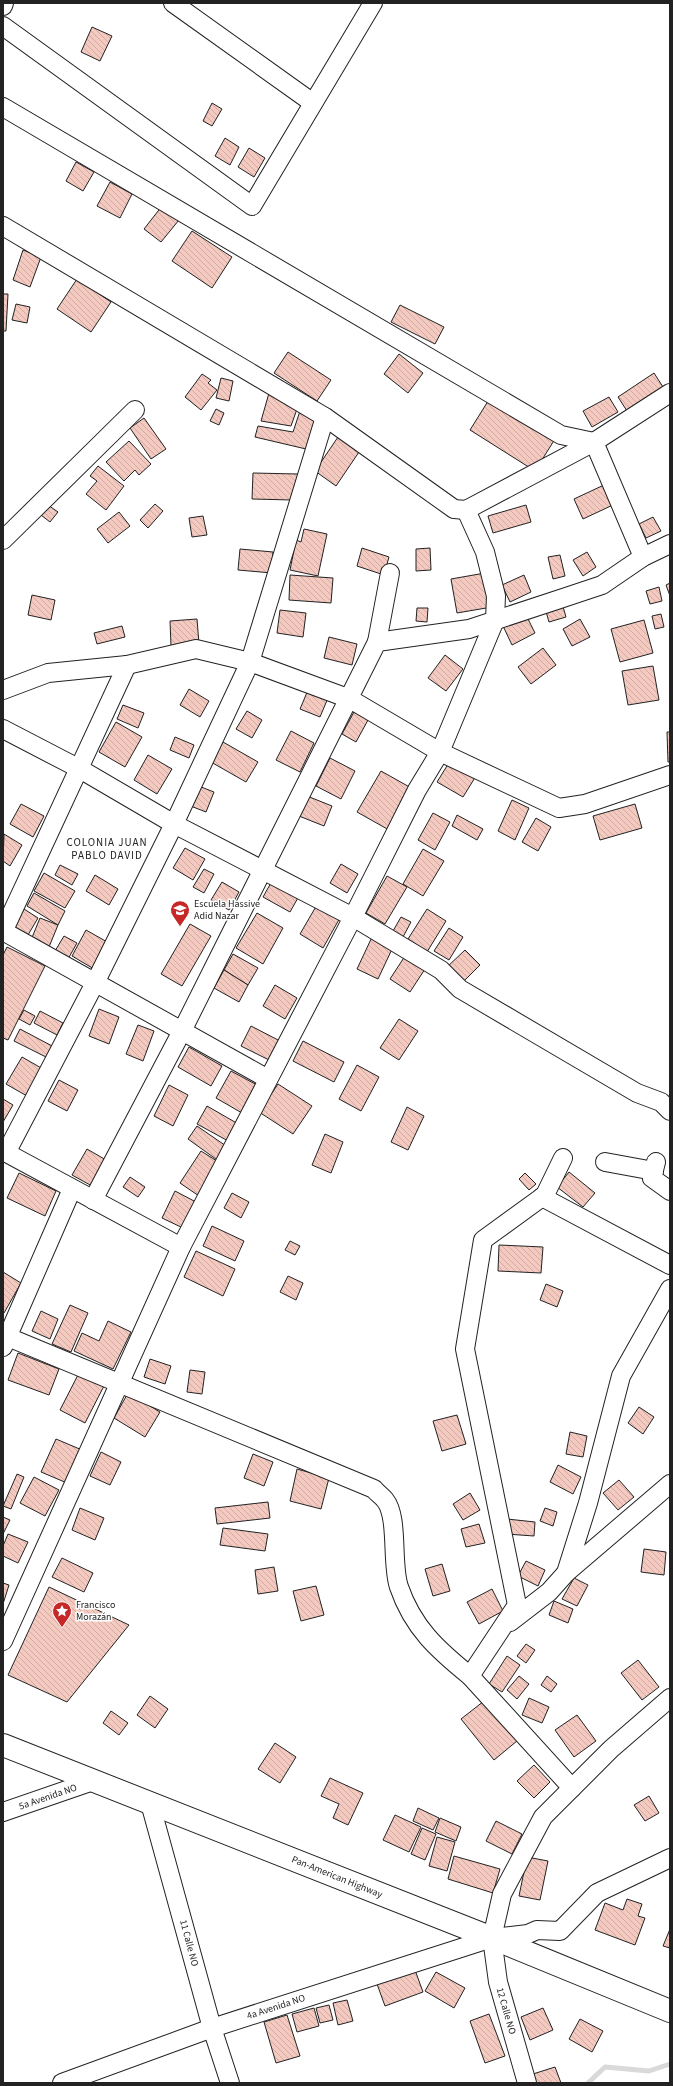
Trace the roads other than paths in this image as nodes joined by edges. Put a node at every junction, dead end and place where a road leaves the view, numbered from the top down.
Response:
1 (4, 3) edge
2 (172, 3) edge
3 (373, 3) edge
4 (3, 6) edge
5 (3, 26) edge
6 (313, 103) junction
7 (3, 107) edge
8 (3, 226) edge
9 (670, 394) edge
10 (135, 410) dead end
11 (325, 417) junction
12 (594, 442) junction
13 (466, 510) junction
14 (3, 540) edge
15 (670, 544) edge
16 (643, 557) junction
17 (390, 573) dead end
18 (495, 620) junction
19 (377, 642) junction
20 (250, 662) junction
21 (127, 665) junction
22 (3, 690) edge
23 (350, 699) junction
24 (3, 729) edge
25 (440, 752) junction
26 (80, 769) junction
27 (670, 775) edge
28 (174, 824) junction
29 (263, 871) junction
30 (353, 917) junction
31 (3, 932) edge
32 (95, 983) junction
33 (182, 1031) junction
34 (268, 1079) junction
35 (670, 1111) edge
36 (5, 1152) edge
37 (563, 1158) dead end
38 (605, 1162) dead end
39 (72, 1189) junction
40 (670, 1191) edge
41 (542, 1197) junction
42 (93, 1200) junction
43 (181, 1247) junction
44 (670, 1266) edge
45 (670, 1289) edge
46 (4, 1339) edge
47 (120, 1384) junction
48 (670, 1484) edge
49 (566, 1573) junction
50 (502, 1628) junction
51 (4, 1635) edge
52 (470, 1676) junction
53 (670, 1698) edge
54 (3, 1745) edge
55 (93, 1781) junction
56 (572, 1788) junction
57 (150, 1803) junction
58 (3, 1812) edge
59 (670, 1858) edge
60 (492, 1938) junction
61 (667, 2010) edge
62 (212, 2028) junction
63 (62, 2083) edge
64 (230, 2083) edge
65 (527, 2083) edge

1 - 4 street
2 - 6 street
3 - 6 street
5 - 6 street
7 - 12 street
8 - 11 street
9 - 12 street
10 - 14 street
11 - 13 street
11 - 20 street
12 - 13 street
12 - 16 street
13 - 18 street
15 - 16 street
16 - 18 street
17 - 19 street
18 - 19 street
18 - 25 street
19 - 23 street
20 - 21 street
20 - 23 street
20 - 28 street
21 - 22 street
21 - 26 street
23 - 25 street
23 - 29 street
24 - 26 street
25 - 27 street
25 - 30 street
26 - 28 street
26 - 31 street
28 - 29 street
28 - 32 street
29 - 30 street
29 - 33 street
30 - 34 street
30 - 35 street
31 - 32 street
32 - 33 street
32 - 36 street
33 - 34 street
33 - 42 street
34 - 43 street
36 - 39 street
37 - 41 street
38 - 40 street
39 - 42 street
39 - 46 street
41 - 44 street
41 - 50 street
42 - 43 street
43 - 47 street
45 - 49 street
46 - 47 street
47 - 51 street
47 - 52 street
48 - 49 street
49 - 50 street
50 - 52 street
52 - 56 street
53 - 56 street
54 - 55 highway, Pan-American Highway
55 - 57 highway, Pan-American Highway
55 - 58 street, 5a Avenida NO
56 - 60 street
57 - 60 highway, Pan-American Highway
57 - 62 street, 11 Calle NO
59 - 60 street, 4a Avenida NO
60 - 61 highway, Pan-American Highway
60 - 62 street, 4a Avenida NO
60 - 65 street, 12 Calle NO
62 - 63 street, 4a Avenida NO
62 - 64 street, 11 Calle NO

